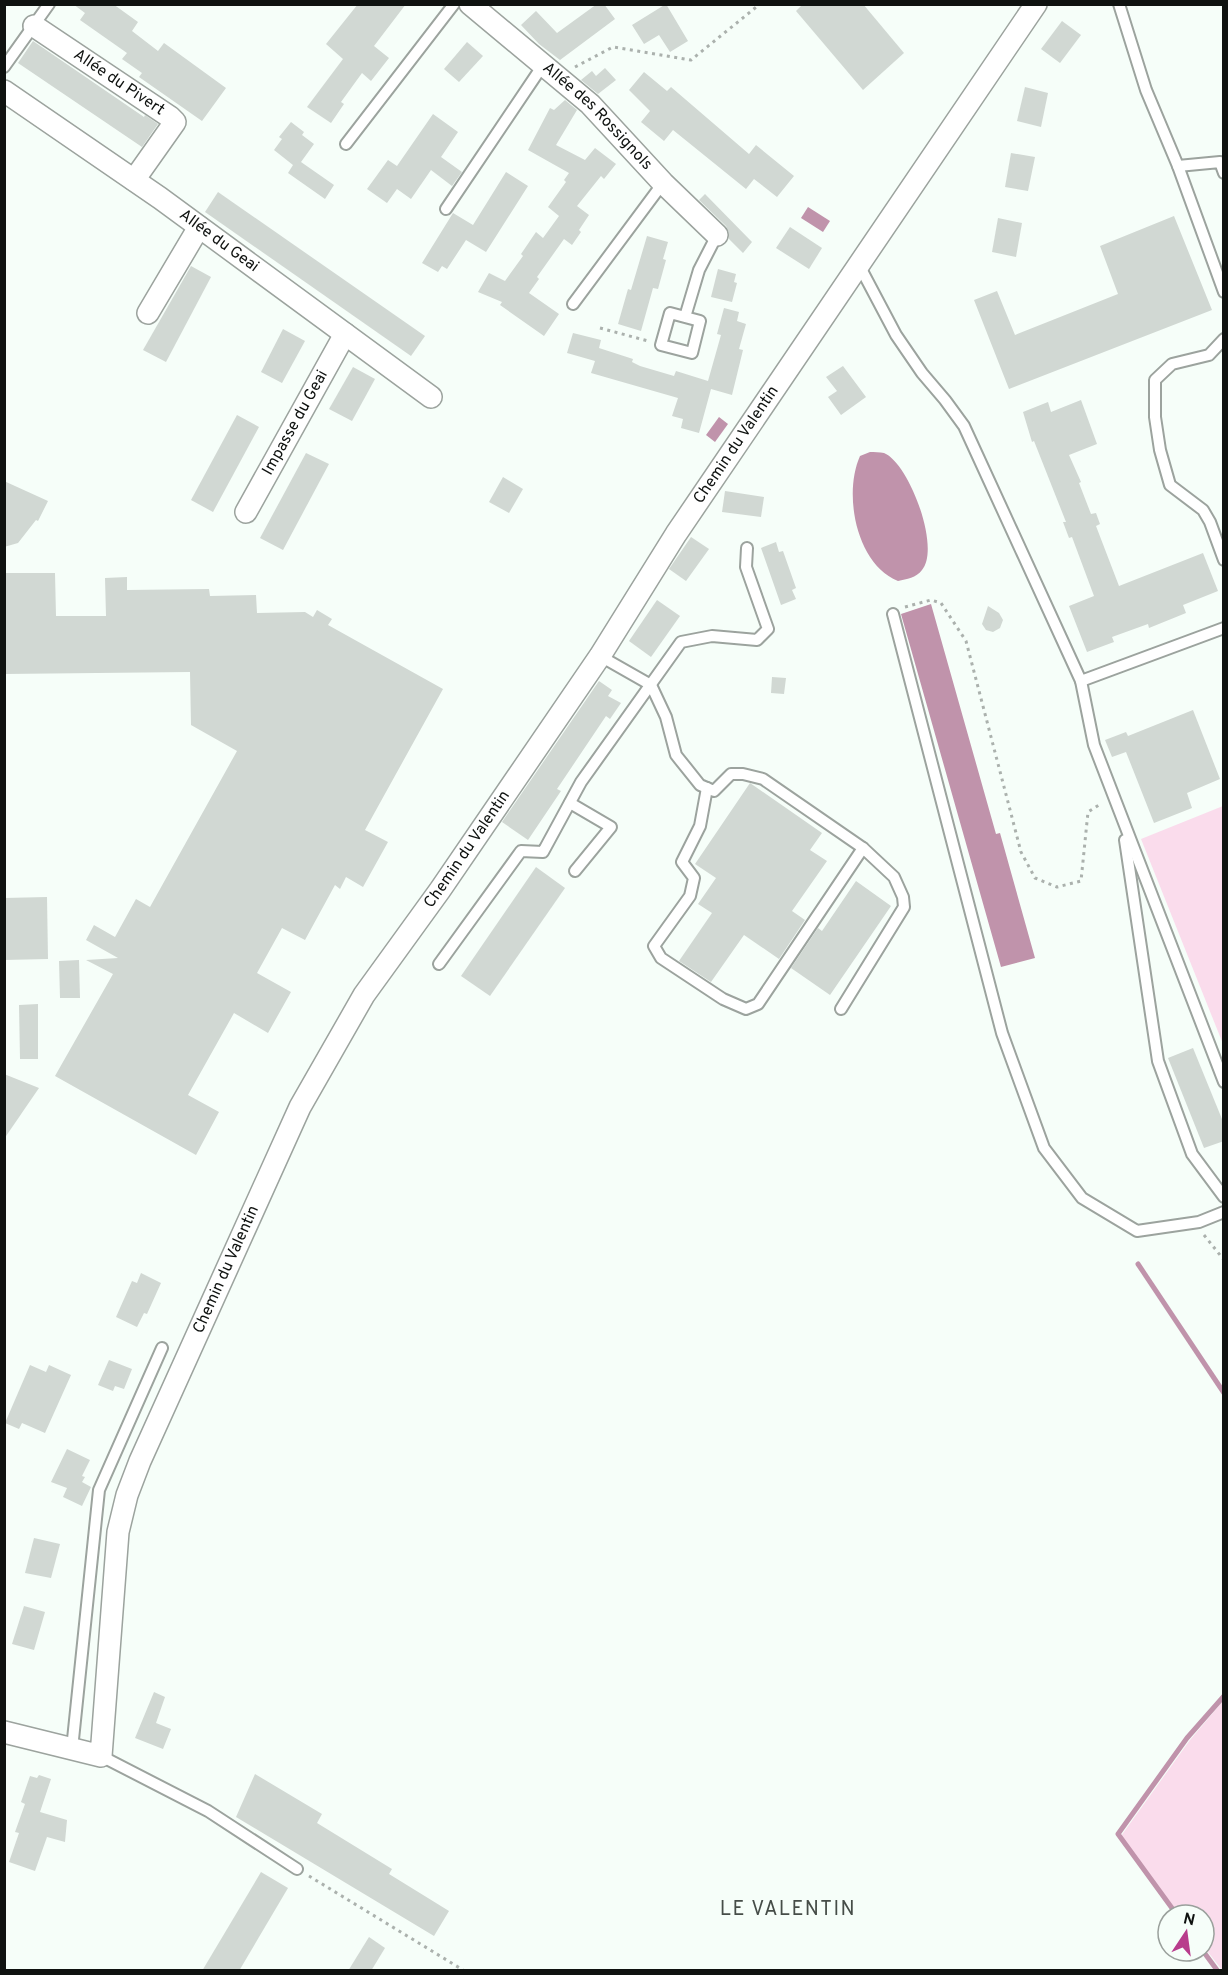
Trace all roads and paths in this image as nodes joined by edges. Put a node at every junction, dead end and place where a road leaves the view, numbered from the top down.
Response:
1 (49, 4) edge
2 (454, 4) edge
3 (470, 4) edge
4 (760, 4) edge
5 (1036, 4) edge
6 (1119, 4) edge
7 (34, 26) junction
8 (4, 67) edge
9 (550, 71) junction
10 (4, 91) edge
11 (346, 144) dead end
12 (1178, 166) junction
13 (1224, 173) edge
14 (134, 180) junction
15 (663, 183) junction
16 (446, 209) dead end
17 (199, 227) junction
18 (717, 235) joint
19 (859, 265) junction
20 (1224, 292) edge
21 (573, 304) dead end
22 (148, 313) dead end
23 (684, 317) junction
24 (600, 328) dead end
25 (345, 334) junction
26 (1224, 339) edge
27 (661, 345) junction
28 (431, 397) dead end
29 (246, 512) dead end
30 (747, 548) dead end
31 (1224, 560) edge
32 (893, 614) joint
33 (1224, 628) edge
34 (600, 656) junction
35 (1081, 681) junction
36 (651, 685) junction
37 (707, 788) junction
38 (1113, 795) junction
39 (570, 803) junction
40 (1122, 819) junction
41 (863, 848) junction
42 (575, 871) dead end
43 (439, 964) dead end
44 (841, 1009) dead end
45 (1224, 1082) edge
46 (1224, 1197) edge
47 (1224, 1212) edge
48 (1199, 1222) junction
49 (1224, 1260) edge
50 (162, 1348) dead end
51 (4, 1732) edge
52 (75, 1749) junction
53 (101, 1756) junction
54 (297, 1869) joint
55 (464, 1971) edge

1 - 7 lane
2 - 11 lane
3 - 9 street, Allée des Rossignols
4 - 9 path
5 - 19 street, Chemin du Valentin
6 - 12 lane
7 - 8 lane
7 - 14 street, Allée du Pivert
9 - 15 street, Allée des Rossignols
9 - 16 lane
10 - 14 street, Allée du Geai
12 - 13 lane
12 - 20 lane
14 - 17 street, Allée du Geai
15 - 18 street, Allée des Rossignols
15 - 21 lane
17 - 22 street
17 - 25 street, Allée du Geai
18 - 23 lane
19 - 34 street, Chemin du Valentin
19 - 35 lane
23 - 27 lane
23 - 27 lane
24 - 27 path
25 - 28 street, Allée du Geai
25 - 29 street, Impasse du Geai
26 - 31 lane
30 - 36 lane
32 - 38 path
32 - 48 lane
33 - 35 lane
34 - 36 lane
34 - 53 street, Chemin du Valentin
35 - 38 lane
36 - 37 lane
36 - 39 lane
37 - 41 lane
37 - 41 lane
38 - 40 lane
39 - 42 lane
39 - 43 lane
40 - 45 lane
40 - 46 lane
41 - 44 lane
47 - 48 lane
48 - 49 path
50 - 52 lane
51 - 52 street
52 - 53 street
53 - 54 lane
54 - 55 path

